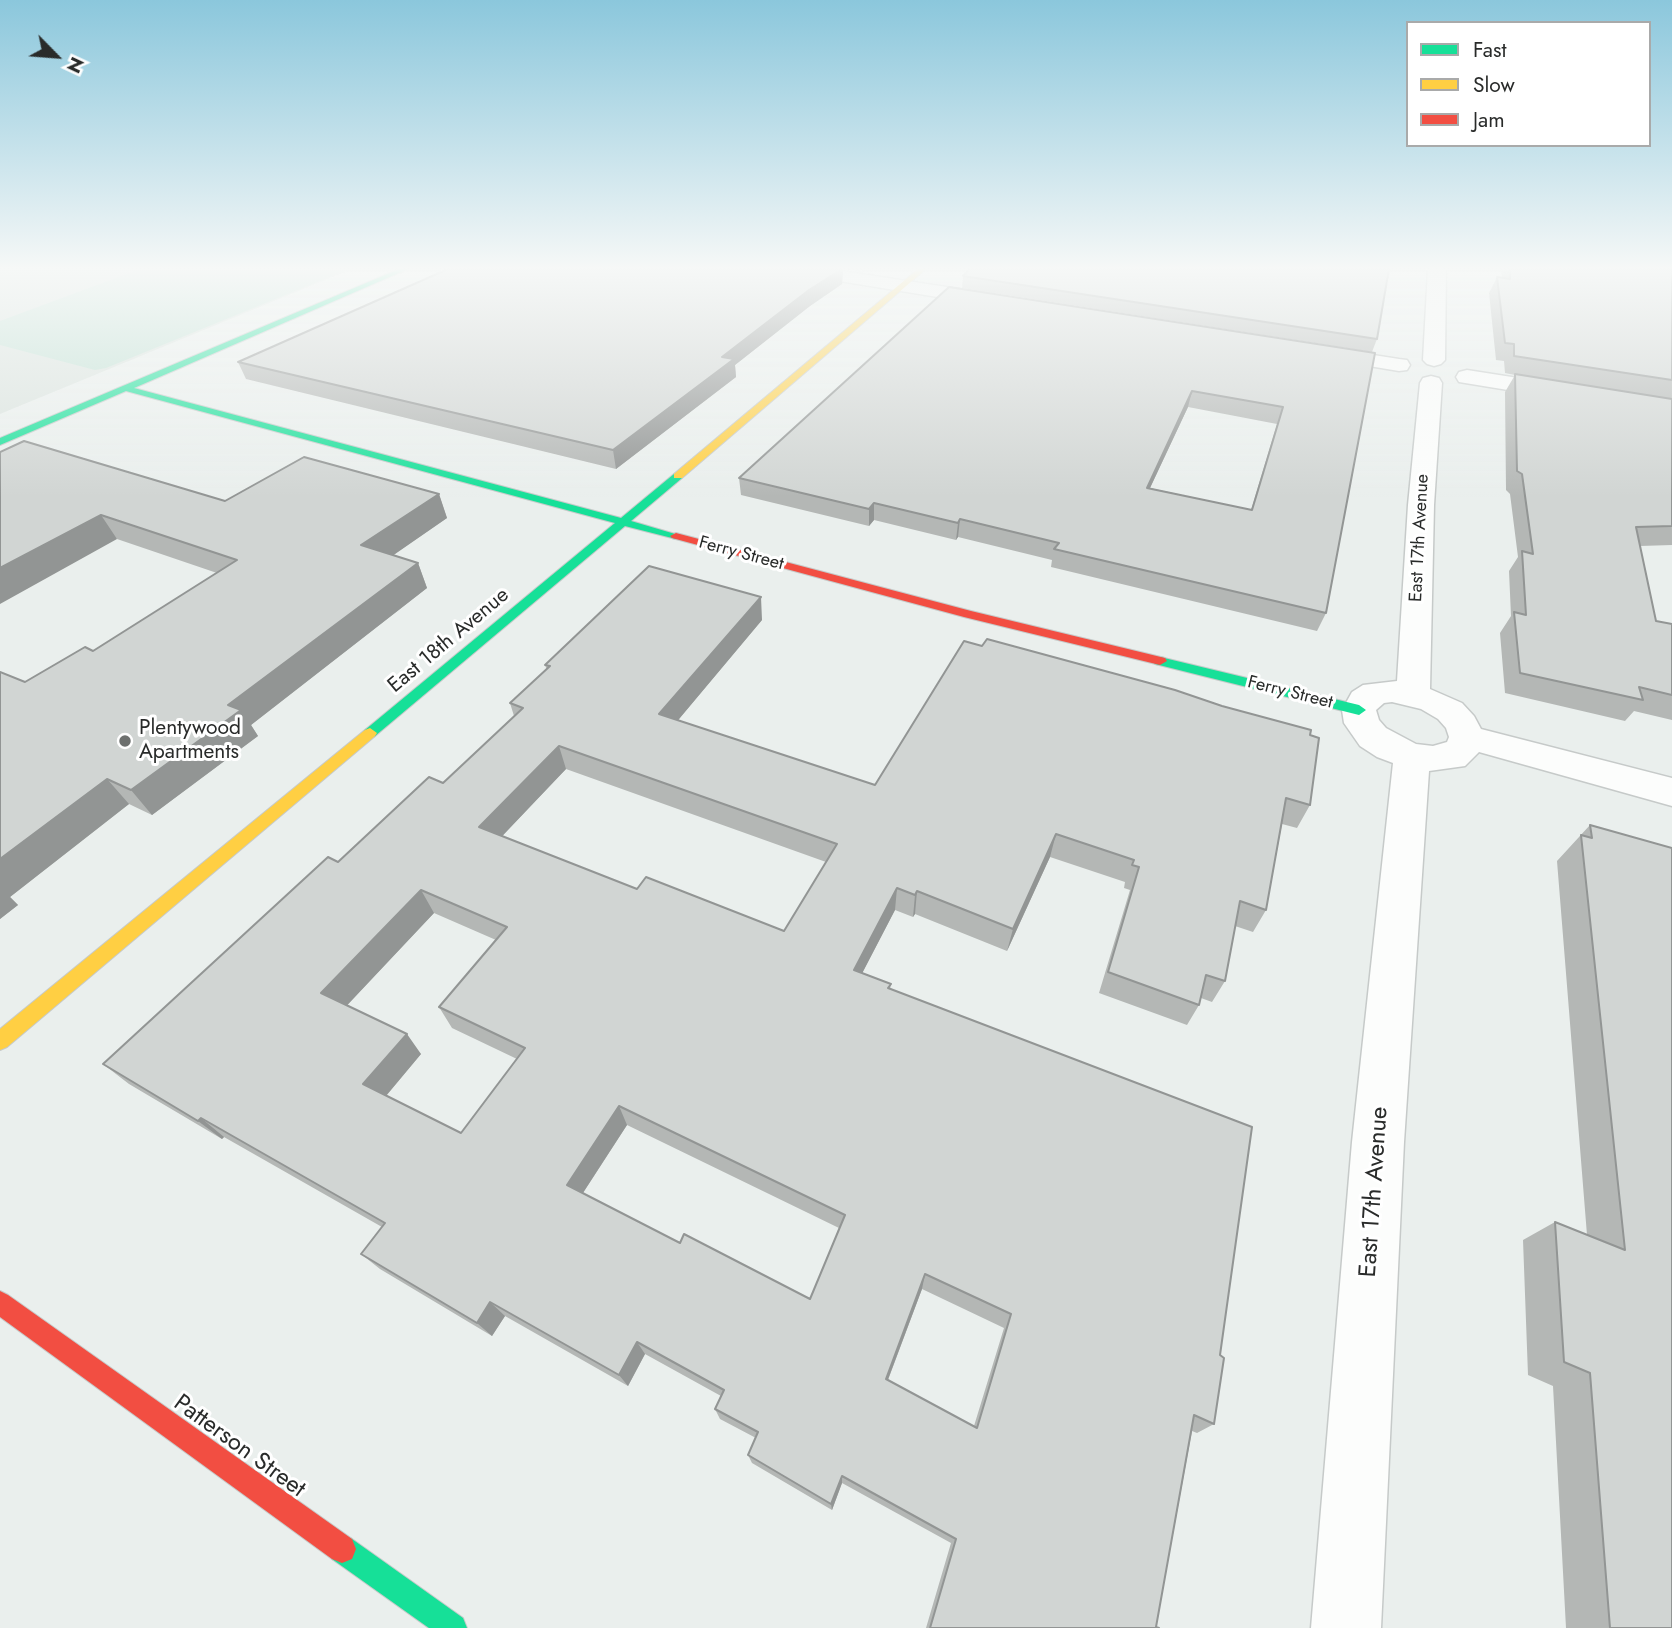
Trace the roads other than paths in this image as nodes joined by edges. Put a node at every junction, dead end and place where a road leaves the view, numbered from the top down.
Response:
1 (226, 345) edge
2 (832, 345) edge
3 (1434, 345) edge
4 (1307, 350) edge
5 (1433, 371) junction
6 (125, 388) junction
7 (1591, 397) edge
8 (0, 442) edge
9 (623, 522) junction
10 (1413, 694) junction
11 (1359, 710) junction
12 (1467, 737) junction
13 (1412, 756) junction
14 (1672, 792) edge
15 (0, 1041) edge
16 (0, 1303) edge
17 (453, 1628) edge
18 (1346, 1628) edge

1 - 6 street
2 - 9 street, East 18th Avenue
3 - 5 street, East 17th Avenue
4 - 5 street
5 - 7 street
5 - 10 street, East 17th Avenue
6 - 8 street
6 - 9 street, Ferry Street
9 - 11 street, Ferry Street
9 - 15 street, East 18th Avenue
10 - 11 street
10 - 12 street
11 - 13 street
12 - 13 street
12 - 14 street
13 - 18 street, East 17th Avenue
16 - 17 street, Patterson Street

